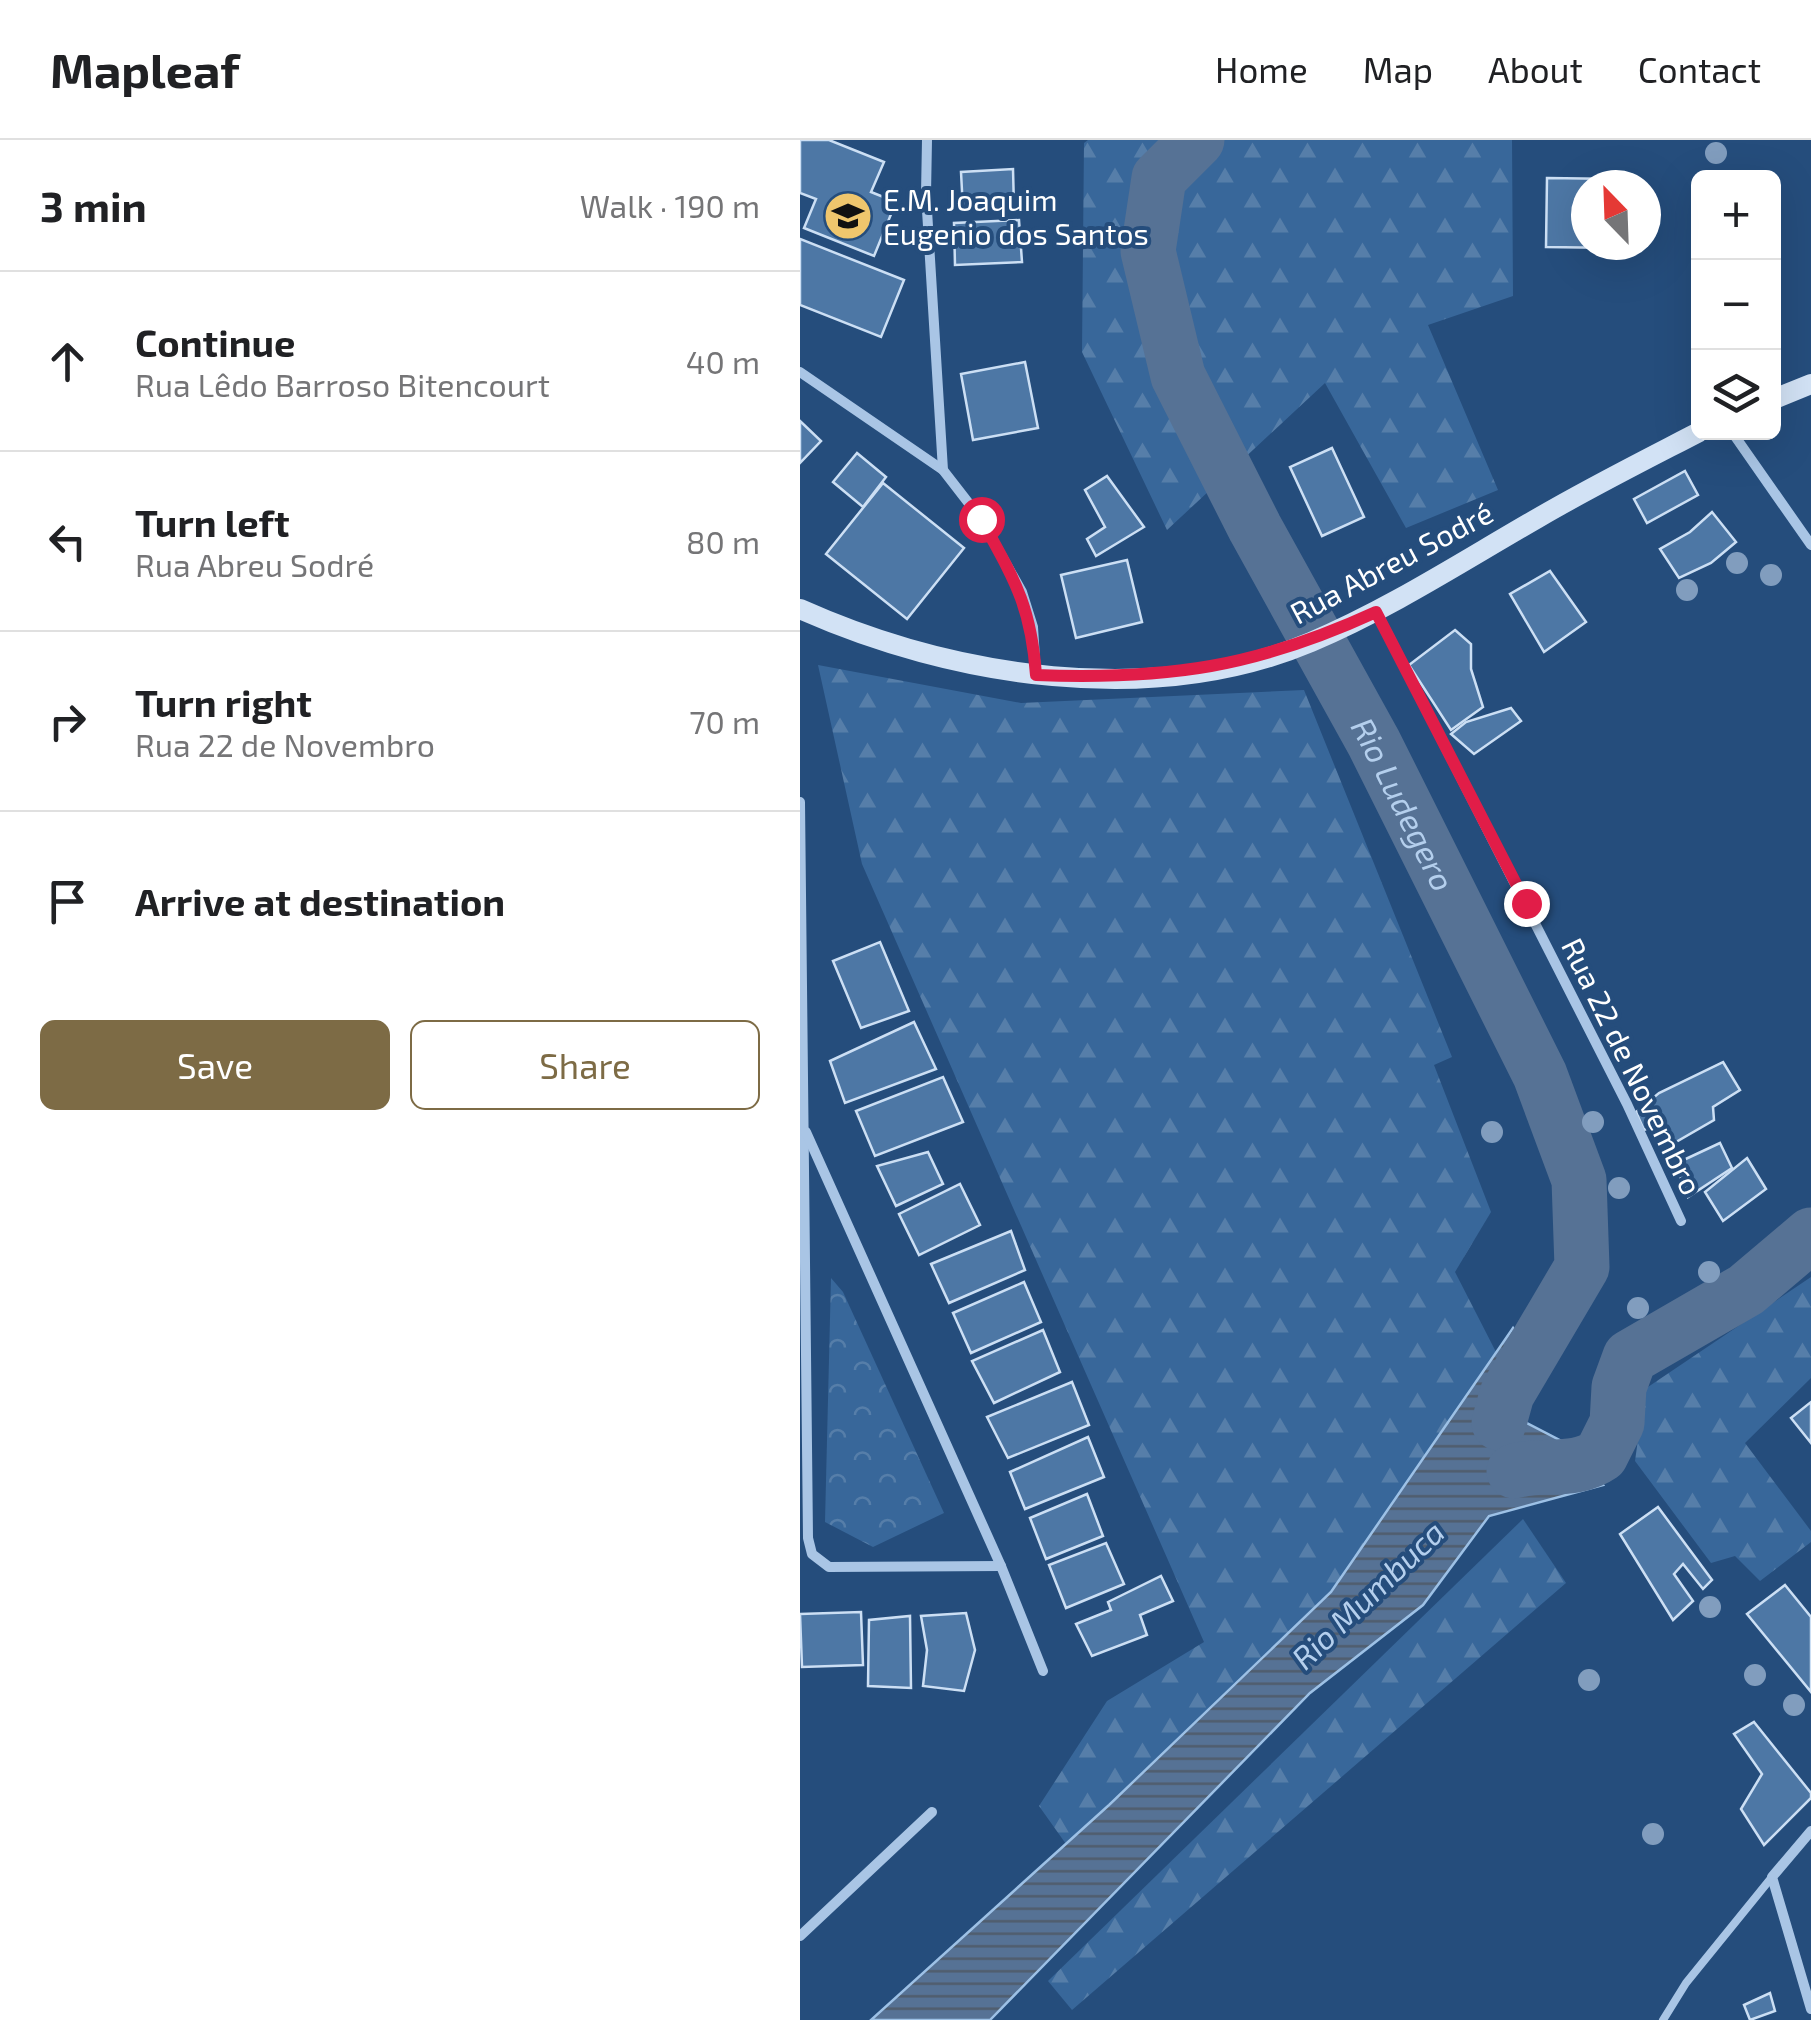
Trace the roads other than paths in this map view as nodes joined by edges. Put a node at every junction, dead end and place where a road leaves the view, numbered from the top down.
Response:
1 (927, 140) edge
2 (800, 372) edge
3 (1811, 384) edge
4 (1781, 396) edge
5 (1691, 437) edge
6 (1738, 440) edge
7 (943, 470) junction
8 (1811, 544) edge
9 (800, 609) edge
10 (1376, 612) junction
11 (1036, 675) junction
12 (800, 802) edge
13 (805, 1128) junction
14 (1681, 1221) dead end
15 (1002, 1566) junction
16 (1043, 1671) dead end
17 (932, 1812) dead end
18 (1811, 1831) edge
19 (1772, 1878) junction
20 (800, 1936) edge
21 (1811, 2009) edge
22 (1664, 2020) edge

1 - 7 street
2 - 7 street
3 - 4 main road
5 - 10 main road, Rua Abreu Sodré
6 - 8 street
7 - 11 street
9 - 11 main road, Rua Abreu Sodré
10 - 11 main road, Rua Abreu Sodré
10 - 14 street, Rua 22 de Novembro
12 - 13 street
13 - 15 street
13 - 15 street
15 - 16 street
17 - 20 street
18 - 19 street
19 - 21 street
19 - 22 lane

